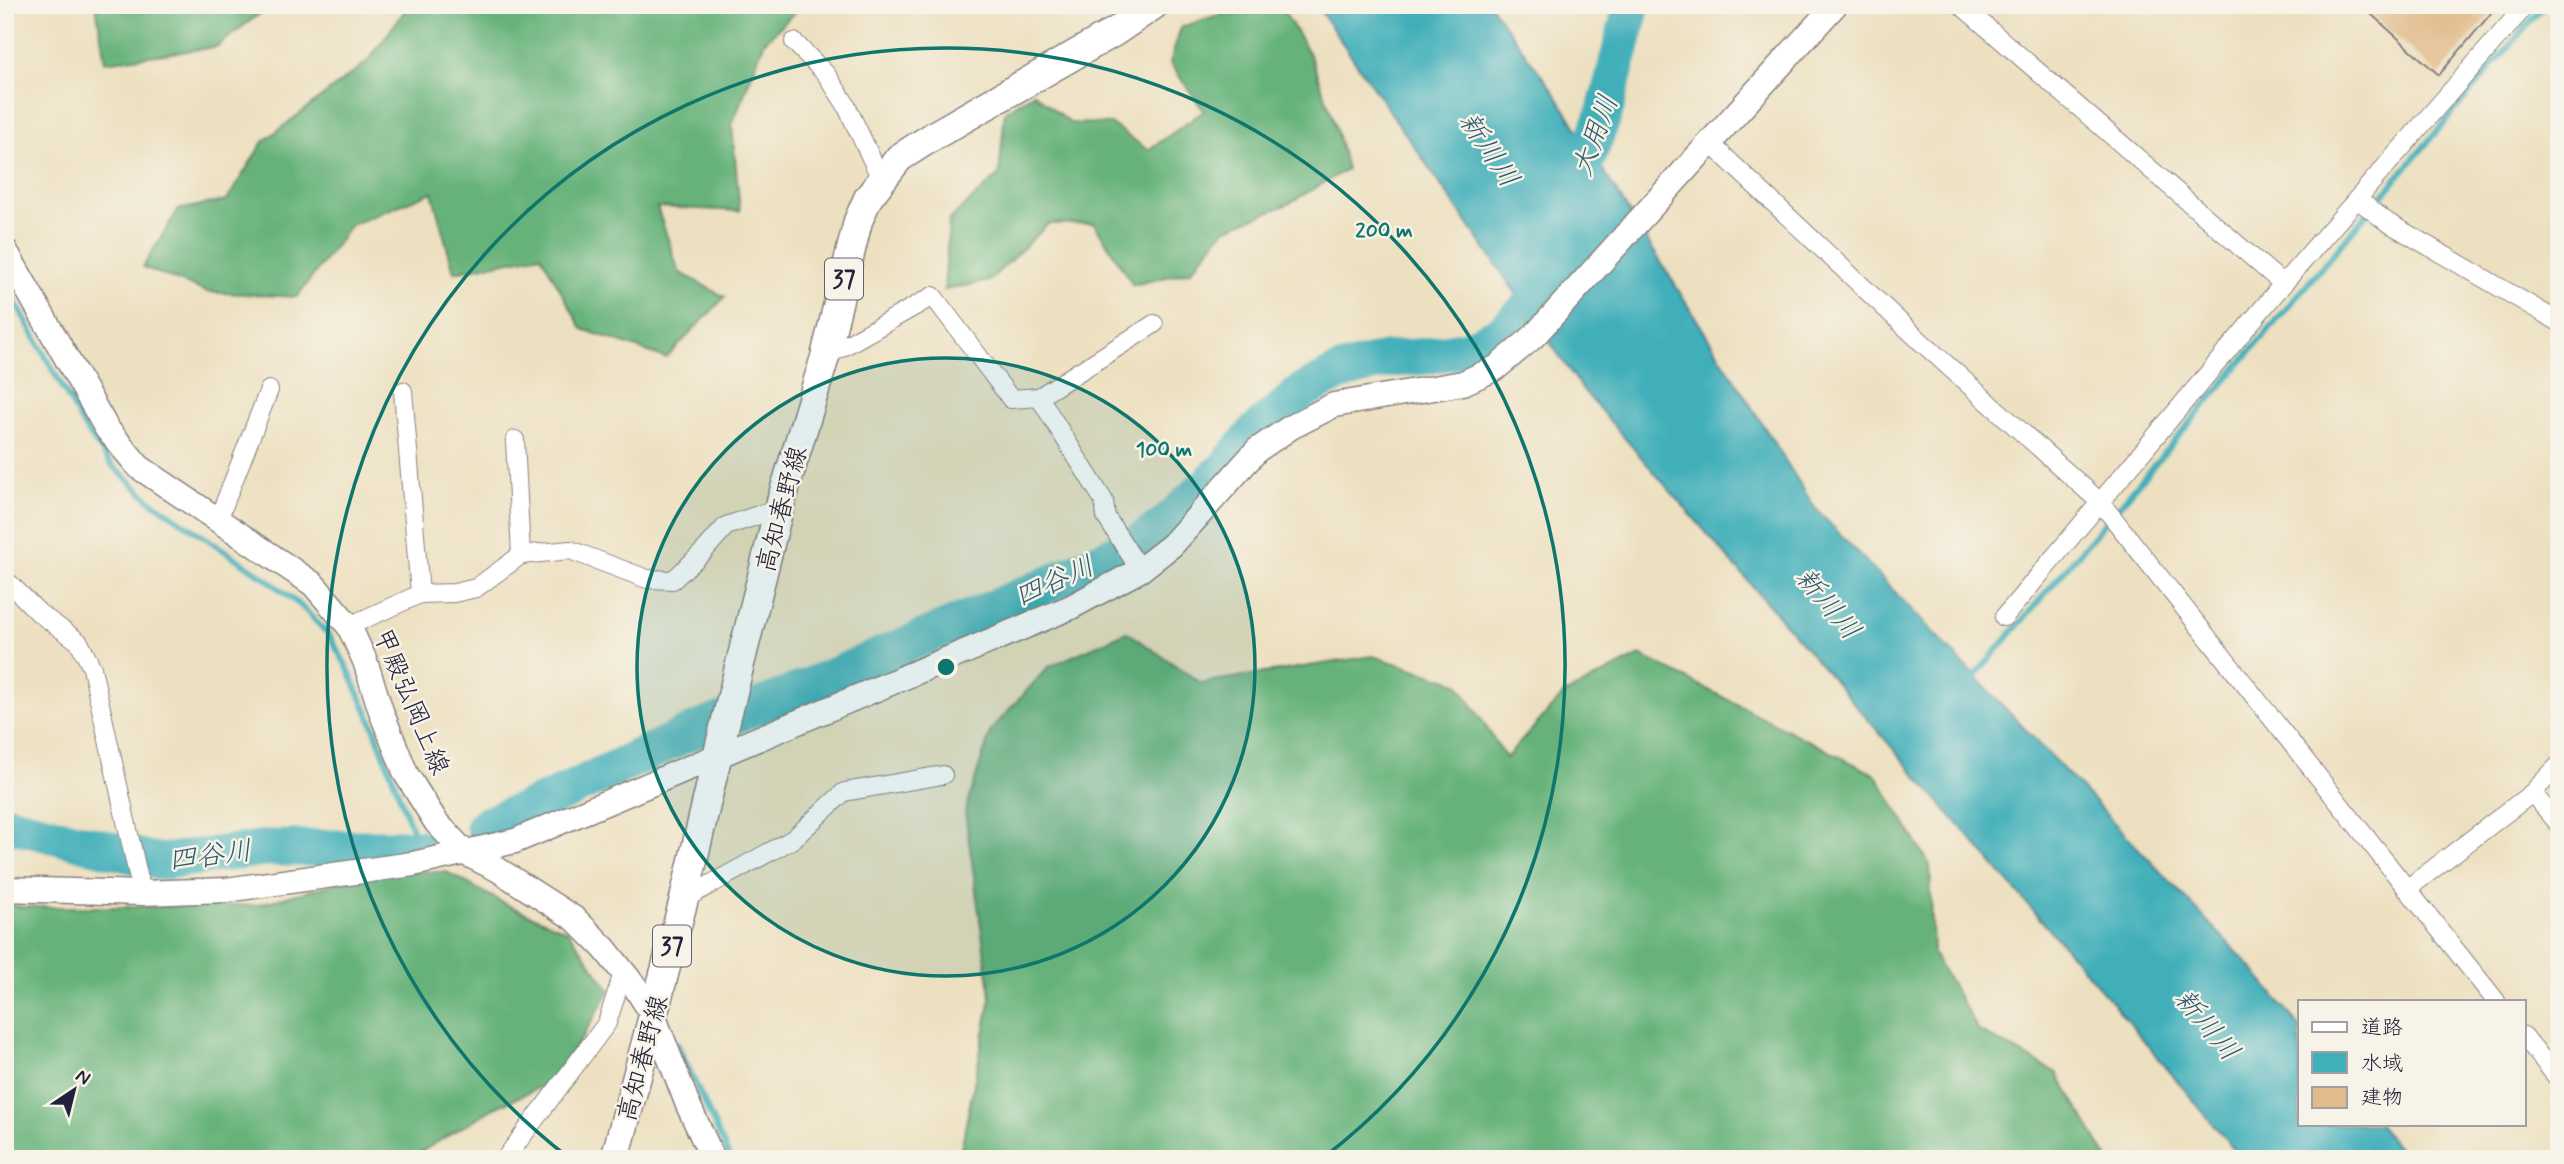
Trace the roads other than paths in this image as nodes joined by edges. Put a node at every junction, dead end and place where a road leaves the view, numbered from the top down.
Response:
1 (1835, 5) edge
2 (1961, 5) edge
3 (2526, 5) edge
4 (1151, 6) edge
5 (794, 42) dead end
6 (1710, 143) junction
7 (881, 179) junction
8 (2357, 200) junction
9 (5, 250) edge
10 (2283, 284) junction
11 (2559, 322) edge
12 (1154, 324) dead end
13 (825, 357) junction
14 (269, 390) dead end
15 (403, 391) dead end
16 (1040, 397) junction
17 (515, 440) dead end
18 (2101, 503) junction
19 (779, 508) junction
20 (218, 520) junction
21 (521, 555) junction
22 (1135, 562) junction
23 (5, 579) edge
24 (420, 594) junction
25 (2004, 617) dead end
26 (349, 626) junction
27 (720, 744) junction
28 (2559, 765) edge
29 (943, 775) dead end
30 (2532, 793) junction
31 (2559, 824) edge
32 (465, 853) junction
33 (139, 882) junction
34 (5, 889) edge
35 (2407, 889) junction
36 (684, 899) junction
37 (623, 973) junction
38 (2495, 1000) edge
39 (653, 1015) junction
40 (2526, 1039) edge
41 (2559, 1080) edge
42 (505, 1159) edge
43 (615, 1159) edge
44 (713, 1159) edge

1 - 6 street
2 - 10 street
3 - 8 street
4 - 7 main road, 高知春野線 / 37
5 - 7 street
6 - 18 street
6 - 22 street
7 - 13 main road, 高知春野線 / 37
8 - 10 street
8 - 11 street
9 - 20 street, 甲殿弘岡上線
10 - 18 street
12 - 16 street
13 - 16 street
13 - 19 main road, 高知春野線 / 37
14 - 20 street
15 - 24 street
16 - 22 street
17 - 21 street
18 - 25 street
18 - 35 street
19 - 21 street
19 - 27 main road, 高知春野線 / 37
20 - 26 street, 甲殿弘岡上線
21 - 24 street
22 - 27 street
23 - 33 street
24 - 26 street
26 - 32 street, 甲殿弘岡上線
27 - 32 street
27 - 36 main road, 高知春野線 / 37
28 - 30 street
29 - 36 street
30 - 31 street
30 - 35 street
32 - 33 street
32 - 37 street, 甲殿弘岡上線
33 - 34 street
35 - 38 street
36 - 39 main road, 高知春野線 / 37
37 - 39 street, 甲殿弘岡上線
37 - 42 street
39 - 43 main road, 高知春野線 / 37
39 - 44 street, 甲殿弘岡上線
40 - 41 street

